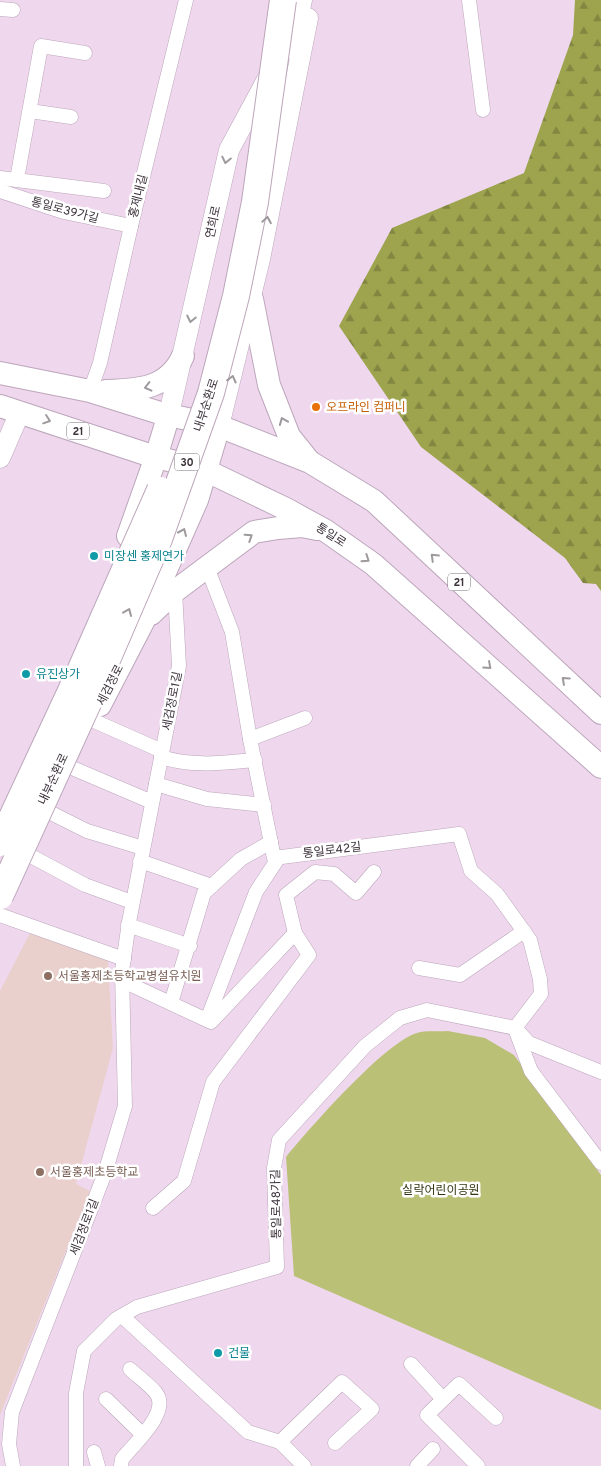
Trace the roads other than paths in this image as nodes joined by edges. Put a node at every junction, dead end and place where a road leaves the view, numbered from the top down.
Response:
1 (186, 0) edge
2 (270, 0) edge
3 (282, 0) edge
4 (302, 0) edge
5 (312, 0) edge
6 (469, 0) edge
7 (85, 53) dead end
8 (483, 110) dead end
9 (30, 111) junction
10 (72, 117) dead end
11 (0, 178) edge
12 (17, 179) junction
13 (0, 191) edge
14 (104, 191) dead end
15 (131, 226) junction
16 (252, 299) junction
17 (183, 356) junction
18 (0, 373) edge
19 (90, 391) junction
20 (10, 409) edge
21 (169, 414) junction
22 (219, 426) junction
23 (156, 457) junction
24 (0, 458) edge
25 (310, 462) junction
26 (205, 470) junction
27 (326, 531) junction
28 (208, 567) junction
29 (176, 591) junction
30 (143, 622) junction
31 (601, 713) edge
32 (305, 718) dead end
33 (92, 720) junction
34 (250, 739) junction
35 (162, 754) junction
36 (255, 760) junction
37 (70, 767) junction
38 (601, 767) edge
39 (156, 784) junction
40 (152, 802) junction
41 (264, 805) junction
42 (49, 812) junction
43 (0, 830) edge
44 (271, 842) junction
45 (0, 843) edge
46 (29, 854) junction
47 (142, 855) junction
48 (279, 857) junction
49 (374, 872) dead end
50 (18, 875) junction
51 (212, 886) junction
52 (0, 894) edge
53 (132, 902) junction
54 (0, 914) edge
55 (128, 925) junction
56 (524, 932) junction
57 (295, 933) junction
58 (190, 946) junction
59 (124, 959) junction
60 (419, 968) dead end
61 (123, 981) junction
62 (171, 1003) junction
63 (209, 1021) junction
64 (514, 1028) junction
65 (601, 1072) edge
66 (601, 1163) edge
67 (153, 1208) dead end
68 (122, 1316) junction
69 (411, 1364) dead end
70 (130, 1369) dead end
71 (106, 1399) dead end
72 (443, 1399) junction
73 (496, 1418) dead end
74 (142, 1434) junction
75 (280, 1442) junction
76 (335, 1443) dead end
77 (433, 1449) dead end
78 (94, 1452) dead end
79 (474, 1465) edge
80 (13, 1466) edge
81 (76, 1466) edge
82 (98, 1466) edge
83 (121, 1466) edge
84 (304, 1466) edge
85 (417, 1466) edge

1 - 15 street, 홍제내길
2 - 45 highway, 내부순환로 / 30, bridge
52 -> 3 highway, 내부순환로 / 30, bridge
4 -> 17 main road, 연희로
16 -> 5 main road
6 - 8 street
7 - 9 street
9 - 10 street
9 - 12 street
11 - 12 street
12 - 14 street
13 - 15 street, 통일로39가길
15 - 19 street, 홍제내길
22 -> 16 main road
25 -> 16 main road
17 -> 19 main road
17 - 21 main road, 연희로
18 - 19 main road
19 - 21 main road
20 -> 23 main road, 통일로 / 21
20 - 24 main road
21 - 22 main road
21 - 23 main road, 연희로
22 - 25 main road, 21
22 - 26 main road
23 - 26 main road, 통일로 / 21
23 - 43 main road
31 -> 25 main road, 21
26 - 27 main road, 통일로 / 21
30 -> 26 main road, 세검정로
28 -> 27 main road
27 -> 38 main road, 통일로 / 21
28 - 29 main road
28 - 34 street
29 - 30 main road
29 - 35 street, 세검정로1길
30 - 33 main road, 세검정로
32 - 34 street
33 - 35 street
33 - 37 main road, 세검정로
34 - 36 street
35 - 36 street
35 - 39 street, 세검정로1길
36 - 41 street
37 - 40 street
37 - 42 main road, 세검정로
39 - 40 street, 세검정로1길
39 - 41 street
40 - 47 street, 세검정로1길
41 - 44 street
42 - 46 main road, 세검정로
42 - 47 street
44 - 48 street
44 - 51 street
46 - 50 main road, 세검정로
46 - 53 street
47 - 51 street
47 - 53 street, 세검정로1길
48 - 56 street, 통일로42길
48 - 63 street
49 - 57 street
50 - 52 main road, 세검정로
50 - 54 main road
51 - 58 street
53 - 55 street, 세검정로1길
54 - 59 street
55 - 58 street
55 - 59 street, 세검정로1길
56 - 60 street
56 - 64 street, 통일로42길
57 - 63 street
57 - 67 street
58 - 62 street
59 - 61 street, 세검정로1길
61 - 62 street
61 - 80 street, 세검정로1길
62 - 63 street
64 - 65 street
64 - 66 street
64 - 68 street, 통일로48가길
68 - 75 street
68 - 81 street, 통일로48가길
69 - 72 street
70 - 74 street
71 - 74 street
72 - 73 street
72 - 79 street
74 - 83 street
75 - 76 street
75 - 84 street
77 - 85 street
78 - 82 street

